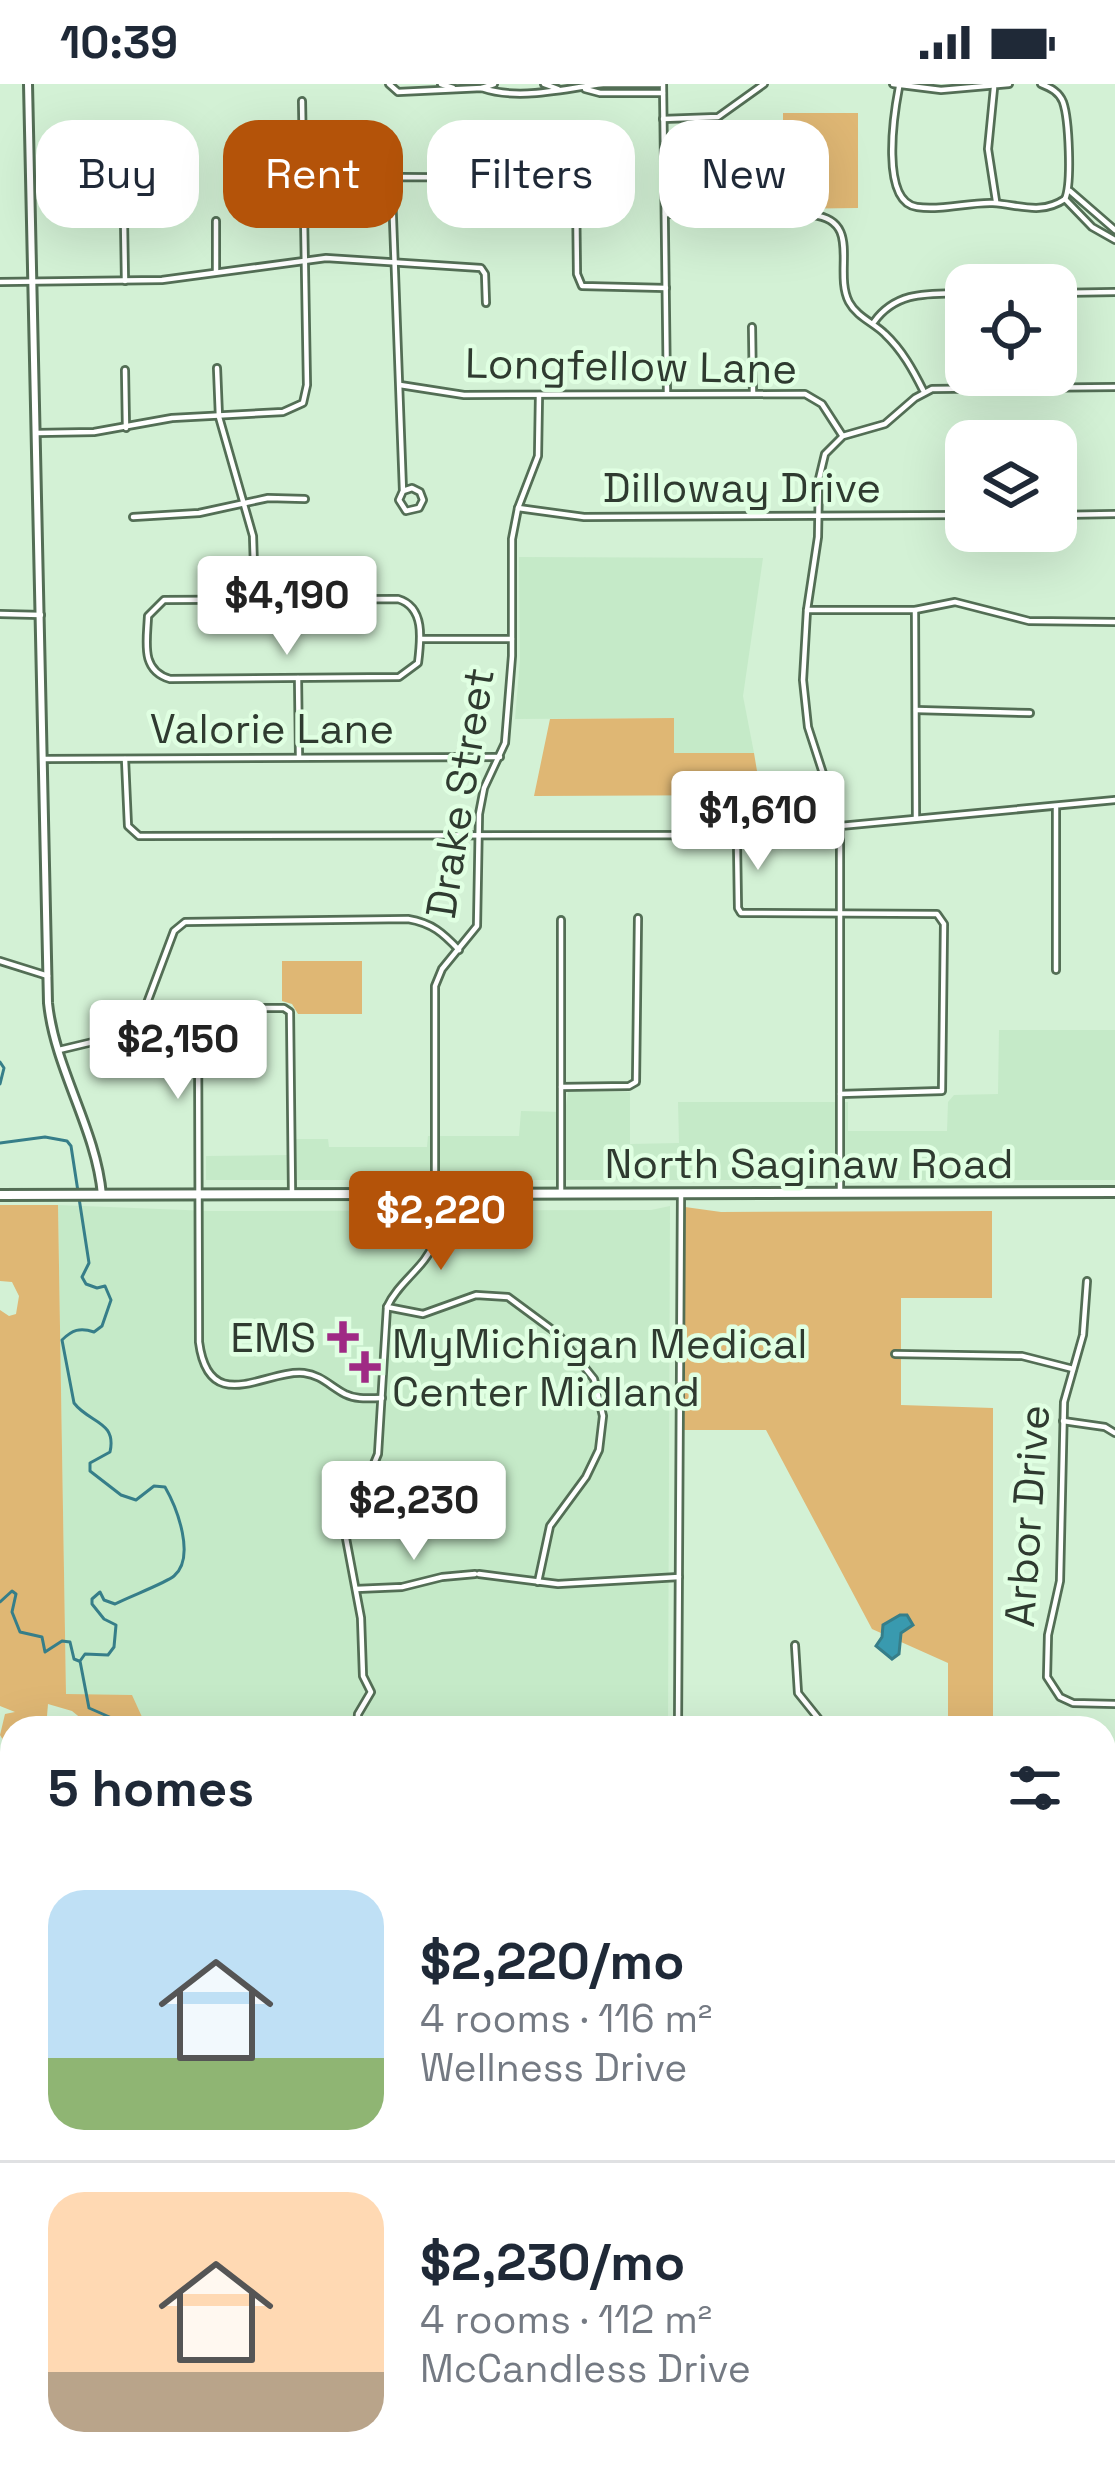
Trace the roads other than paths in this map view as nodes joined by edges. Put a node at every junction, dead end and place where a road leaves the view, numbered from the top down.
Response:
1 (28, 84) edge
2 (441, 84) edge
3 (494, 84) edge
4 (544, 84) edge
5 (663, 84) edge
6 (764, 84) edge
7 (1009, 84) edge
8 (1041, 84) edge
9 (393, 85) edge
10 (896, 86) edge
11 (453, 88) junction
12 (482, 88) junction
13 (585, 88) junction
14 (994, 88) junction
15 (557, 89) junction
16 (663, 93) junction
17 (302, 101) dead end
18 (663, 119) joint
19 (1070, 191) junction
20 (1066, 199) junction
21 (997, 203) junction
22 (829, 218) edge
23 (216, 221) dead end
24 (124, 228) edge
25 (664, 228) edge
26 (1115, 230) edge
27 (1115, 240) edge
28 (305, 259) junction
29 (394, 261) junction
30 (216, 271) junction
31 (125, 280) junction
32 (33, 281) junction
33 (0, 282) edge
34 (665, 288) junction
35 (1115, 292) edge
36 (1077, 293) edge
37 (945, 294) edge
38 (486, 303) dead end
39 (873, 323) junction
40 (752, 327) dead end
41 (217, 368) dead end
42 (124, 370) dead end
43 (400, 386) junction
44 (1115, 387) edge
45 (923, 392) junction
46 (667, 393) junction
47 (753, 393) junction
48 (539, 395) junction
49 (219, 417) junction
50 (126, 428) junction
51 (37, 433) junction
52 (843, 436) junction
53 (403, 491) dead end
54 (305, 499) dead end
55 (246, 501) junction
56 (518, 508) junction
57 (1115, 514) edge
58 (945, 515) edge
59 (1077, 515) edge
60 (133, 517) dead end
61 (818, 517) junction
62 (255, 599) junction
63 (807, 610) junction
64 (916, 610) junction
65 (0, 614) edge
66 (41, 615) junction
67 (1115, 622) edge
68 (512, 638) junction
69 (419, 639) junction
70 (298, 678) junction
71 (916, 710) junction
72 (1030, 713) dead end
73 (500, 757) junction
74 (298, 758) junction
75 (44, 759) junction
76 (125, 759) junction
77 (1115, 800) edge
78 (1056, 808) junction
79 (916, 818) junction
80 (840, 826) junction
81 (478, 836) junction
82 (839, 915) junction
83 (638, 918) dead end
84 (561, 920) dead end
85 (459, 950) junction
86 (0, 961) edge
87 (1056, 970) dead end
88 (48, 976) junction
89 (147, 1008) junction
90 (198, 1010) junction
91 (59, 1050) junction
92 (560, 1087) junction
93 (840, 1094) junction
94 (1115, 1192) edge
95 (681, 1193) junction
96 (840, 1193) junction
97 (435, 1194) junction
98 (561, 1194) junction
99 (0, 1195) edge
100 (102, 1195) junction
101 (198, 1195) junction
102 (292, 1195) junction
103 (1087, 1281) dead end
104 (387, 1307) junction
105 (895, 1354) dead end
106 (1072, 1370) junction
107 (382, 1398) junction
108 (1063, 1421) junction
109 (1115, 1433) edge
110 (679, 1577) junction
111 (538, 1582) junction
112 (355, 1589) junction
113 (795, 1646) dead end
114 (1115, 1704) edge
115 (358, 1716) edge
116 (678, 1716) edge
117 (816, 1716) edge

1 - 32 street
2 - 11 street
3 - 12 street
4 - 15 street
5 - 13 street
5 - 16 street
6 - 18 street
7 - 14 street
8 - 19 street
9 - 11 street
10 - 14 street
10 - 21 street
11 - 12 street
12 - 15 street
13 - 15 street
13 - 16 street
14 - 21 street
16 - 18 street
17 - 28 street
19 - 20 street
19 - 26 street
20 - 21 street
20 - 27 street
22 - 39 street
23 - 30 street
24 - 31 street
25 - 34 street
28 - 29 street
28 - 30 street
28 - 49 street
29 - 34 street
29 - 38 street
29 - 43 street
30 - 31 street
31 - 32 street
32 - 33 street
32 - 51 street
34 - 46 street
35 - 36 street
37 - 39 street
39 - 45 street
40 - 47 street
41 - 49 street
42 - 50 street
43 - 48 street, Longfellow Lane
43 - 53 street
44 - 45 street
45 - 52 street
46 - 47 street, Longfellow Lane
46 - 48 street, Longfellow Lane
47 - 52 street, Longfellow Lane
48 - 56 street, Drake Street
49 - 50 street
49 - 55 street
50 - 51 street
51 - 66 street
52 - 61 street
54 - 55 street
55 - 60 street
55 - 62 street
56 - 61 street, Dilloway Drive
56 - 68 street, Drake Street
57 - 59 street
58 - 61 street, Dilloway Drive
61 - 63 street
62 - 69 street
62 - 70 street
63 - 64 street
63 - 80 street
64 - 67 street
64 - 71 street
65 - 66 street
66 - 75 street
68 - 69 street
68 - 73 street, Drake Street
69 - 70 street
70 - 74 street
71 - 72 street
71 - 79 street
73 - 74 street, Valorie Lane
73 - 81 street, Drake Street
74 - 76 street, Valorie Lane
75 - 76 street, Valorie Lane
75 - 88 street
76 - 81 street
77 - 78 street
78 - 79 street
78 - 87 street
79 - 80 street
80 - 82 street
81 - 82 street
81 - 85 street, Drake Street
82 - 93 street
82 - 93 street
83 - 92 street
84 - 92 street
85 - 89 street
85 - 97 street, Drake Street
86 - 88 street
88 - 91 street
89 - 90 street
89 - 91 street
90 - 101 street
90 - 102 street
91 - 100 street
92 - 98 street
93 - 96 street
94 - 96 main road, North Saginaw Road
95 - 96 main road, North Saginaw Road
95 - 98 main road, North Saginaw Road
95 - 110 street
97 - 98 main road, North Saginaw Road
97 - 102 main road, North Saginaw Road
97 - 104 street, Drake Street
99 - 100 main road, North Saginaw Road
100 - 101 main road, North Saginaw Road
101 - 102 main road, North Saginaw Road
101 - 107 street
103 - 106 street, Arbor Drive
104 - 107 street
104 - 111 street
105 - 106 street
106 - 108 street, Arbor Drive
107 - 112 street
108 - 109 street
108 - 114 street, Arbor Drive
110 - 111 street
110 - 116 street
111 - 112 street
112 - 115 street
113 - 117 street

